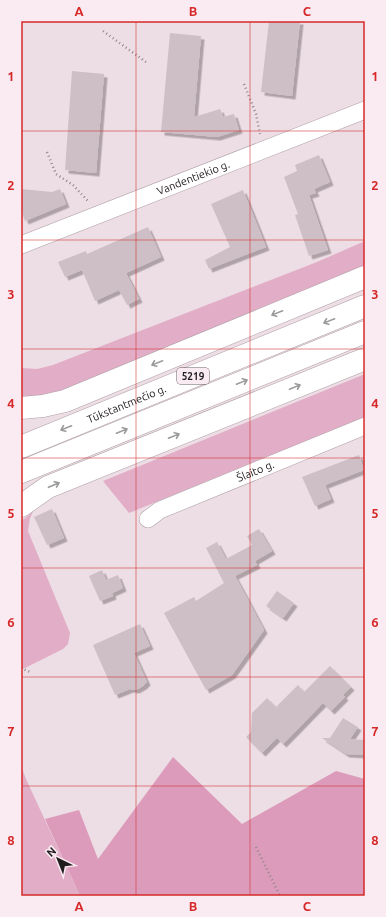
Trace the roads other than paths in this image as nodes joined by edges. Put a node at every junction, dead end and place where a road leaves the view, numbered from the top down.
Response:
1 (365, 110) edge
2 (21, 245) edge
3 (365, 278) edge
4 (365, 306) edge
5 (365, 332) edge
6 (365, 359) edge
7 (21, 408) edge
8 (365, 426) edge
9 (21, 447) edge
10 (21, 472) edge
11 (21, 506) edge
12 (148, 519) dead end

1 - 2 street, Vandentiekio g.
3 -> 7 highway
4 -> 9 highway, Tūkstantmečio g. / 5219
10 -> 5 highway, 5219
11 -> 6 highway
8 - 12 street, Šlaito g.

